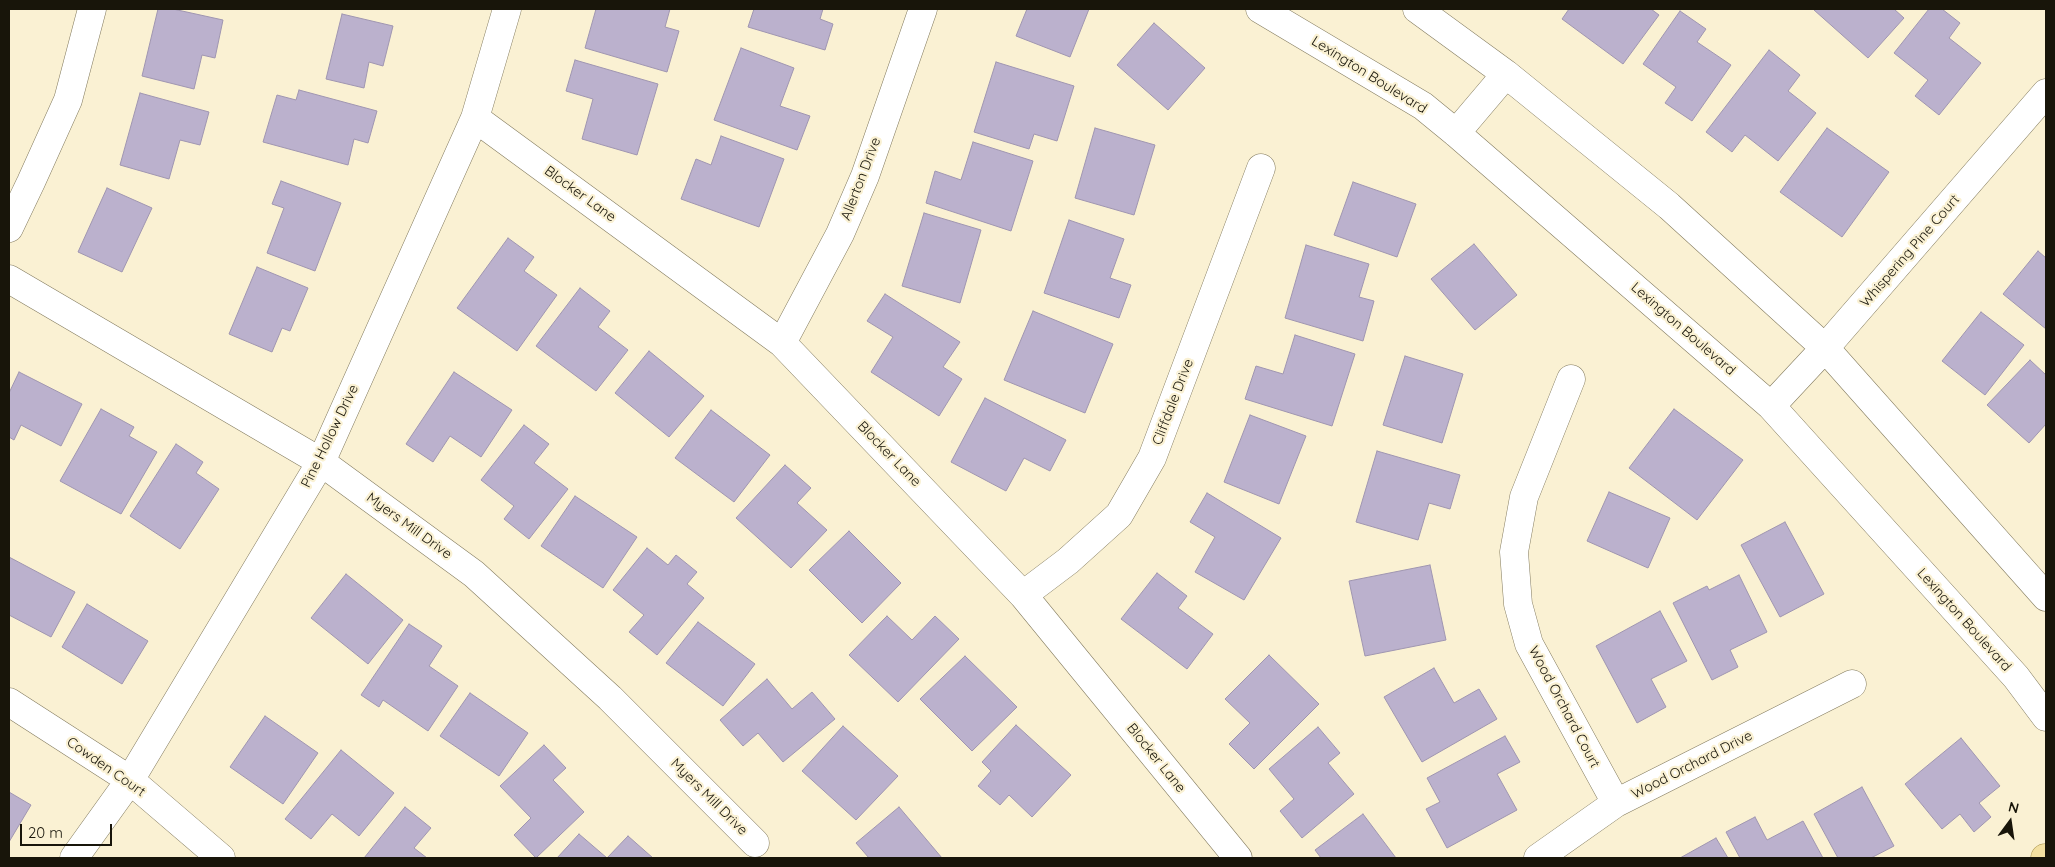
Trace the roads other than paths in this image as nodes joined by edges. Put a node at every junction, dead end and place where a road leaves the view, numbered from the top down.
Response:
1 (92, 9) edge
2 (507, 9) edge
3 (923, 9) edge
4 (1260, 9) edge
5 (1417, 9) edge
6 (1506, 74) junction
7 (2046, 93) edge
8 (475, 118) junction
9 (1456, 133) junction
10 (1261, 168) dead end
11 (9, 228) edge
12 (9, 279) edge
13 (782, 343) junction
14 (1825, 348) junction
15 (1571, 379) dead end
16 (1771, 406) junction
17 (321, 462) junction
18 (1024, 594) junction
19 (2046, 597) edge
20 (1852, 684) dead end
21 (9, 702) edge
22 (2046, 717) edge
23 (130, 780) junction
24 (1616, 803) junction
25 (755, 843) dead end
26 (74, 858) edge
27 (221, 858) edge
28 (1238, 858) edge
29 (1538, 858) edge

1 - 11 street
2 - 8 street, Pine Hollow Drive
3 - 13 street, Allerton Drive
4 - 9 street, Lexington Boulevard
5 - 6 street
6 - 9 street
6 - 14 street
7 - 14 street, Whispering Pine Court
8 - 13 street, Blocker Lane
8 - 17 street, Pine Hollow Drive
9 - 16 street, Lexington Boulevard
10 - 18 street, Cliffdale Drive
12 - 17 street, Myers Mill Drive
13 - 18 street, Blocker Lane
14 - 16 street, Whispering Pine Court
14 - 19 street
15 - 24 street, Wood Orchard Court
16 - 22 street, Lexington Boulevard
17 - 23 street, Pine Hollow Drive
17 - 25 street, Myers Mill Drive
18 - 28 street, Blocker Lane
20 - 24 street, Wood Orchard Drive
21 - 23 street, Cowden Court
23 - 26 street, Pine Hollow Drive
23 - 27 street, Cowden Court
24 - 29 street, Wood Orchard Drive

